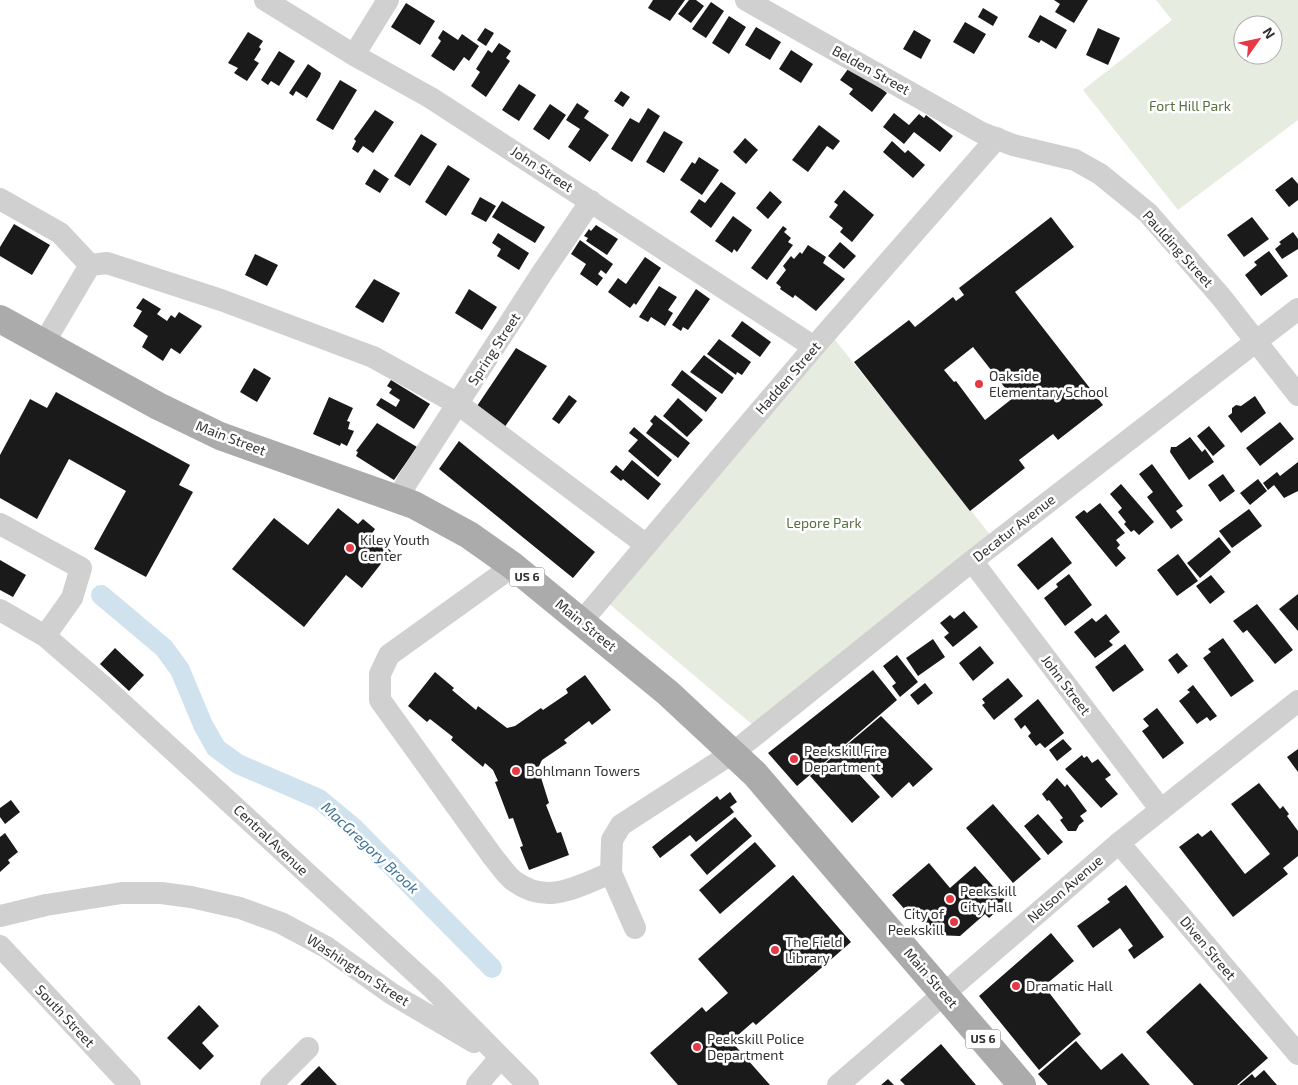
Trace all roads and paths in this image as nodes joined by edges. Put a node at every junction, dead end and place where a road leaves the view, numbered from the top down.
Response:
1 (264, 0) edge
2 (388, 0) edge
3 (746, 0) edge
4 (354, 55) junction
5 (997, 138) junction
6 (0, 199) edge
7 (591, 201) junction
8 (90, 265) junction
9 (1298, 309) edge
10 (0, 318) edge
11 (1256, 342) junction
12 (44, 343) junction
13 (814, 347) junction
14 (1298, 395) edge
15 (458, 404) junction
16 (399, 498) junction
17 (0, 524) edge
18 (645, 544) junction
19 (972, 560) junction
20 (513, 566) junction
21 (0, 610) edge
22 (582, 621) junction
23 (45, 636) junction
24 (1298, 701) edge
25 (734, 752) junction
26 (1161, 810) junction
27 (1119, 843) junction
28 (611, 873) junction
29 (0, 916) edge
30 (636, 928) dead end
31 (0, 946) edge
32 (943, 993) junction
33 (308, 1048) dead end
34 (1298, 1054) edge
35 (500, 1058) junction
36 (130, 1085) edge
37 (271, 1085) edge
38 (478, 1085) edge
39 (528, 1085) edge
40 (838, 1085) edge
41 (1022, 1085) edge

1 - 4 street, John Street
2 - 4 street
3 - 5 street, Belden Street
4 - 7 street, John Street
5 - 11 street, Paulding Street
5 - 13 street, Hadden Street
6 - 8 street
7 - 13 street, John Street
7 - 15 street, Spring Street
8 - 12 street
8 - 15 street
9 - 11 street, Decatur Avenue
10 - 12 main road, Main Street / US 6
11 - 14 street, Paulding Street
11 - 19 street, Decatur Avenue
12 - 16 main road, Main Street / US 6
13 - 18 street, Hadden Street
15 - 16 street, Spring Street
15 - 18 street
16 - 20 main road, Main Street / US 6
17 - 23 street
18 - 22 street, Hadden Street
19 - 25 street, Decatur Avenue
19 - 26 street, John Street
20 - 22 main road, Main Street / US 6
20 - 28 street
21 - 23 street, Central Avenue
22 - 25 main road, Main Street / US 6
23 - 35 street, Central Avenue
24 - 26 street, Nelson Avenue
25 - 28 street, Decatur Avenue
25 - 32 main road, Main Street / US 6
26 - 27 street, Nelson Avenue
27 - 32 street, Nelson Avenue
27 - 34 street, Diven Street
28 - 30 street
29 - 35 street, Washington Street
31 - 36 street, South Street
32 - 40 street, Nelson Avenue
32 - 41 main road, Main Street / US 6
33 - 37 street
35 - 38 street
35 - 39 street, Central Avenue

